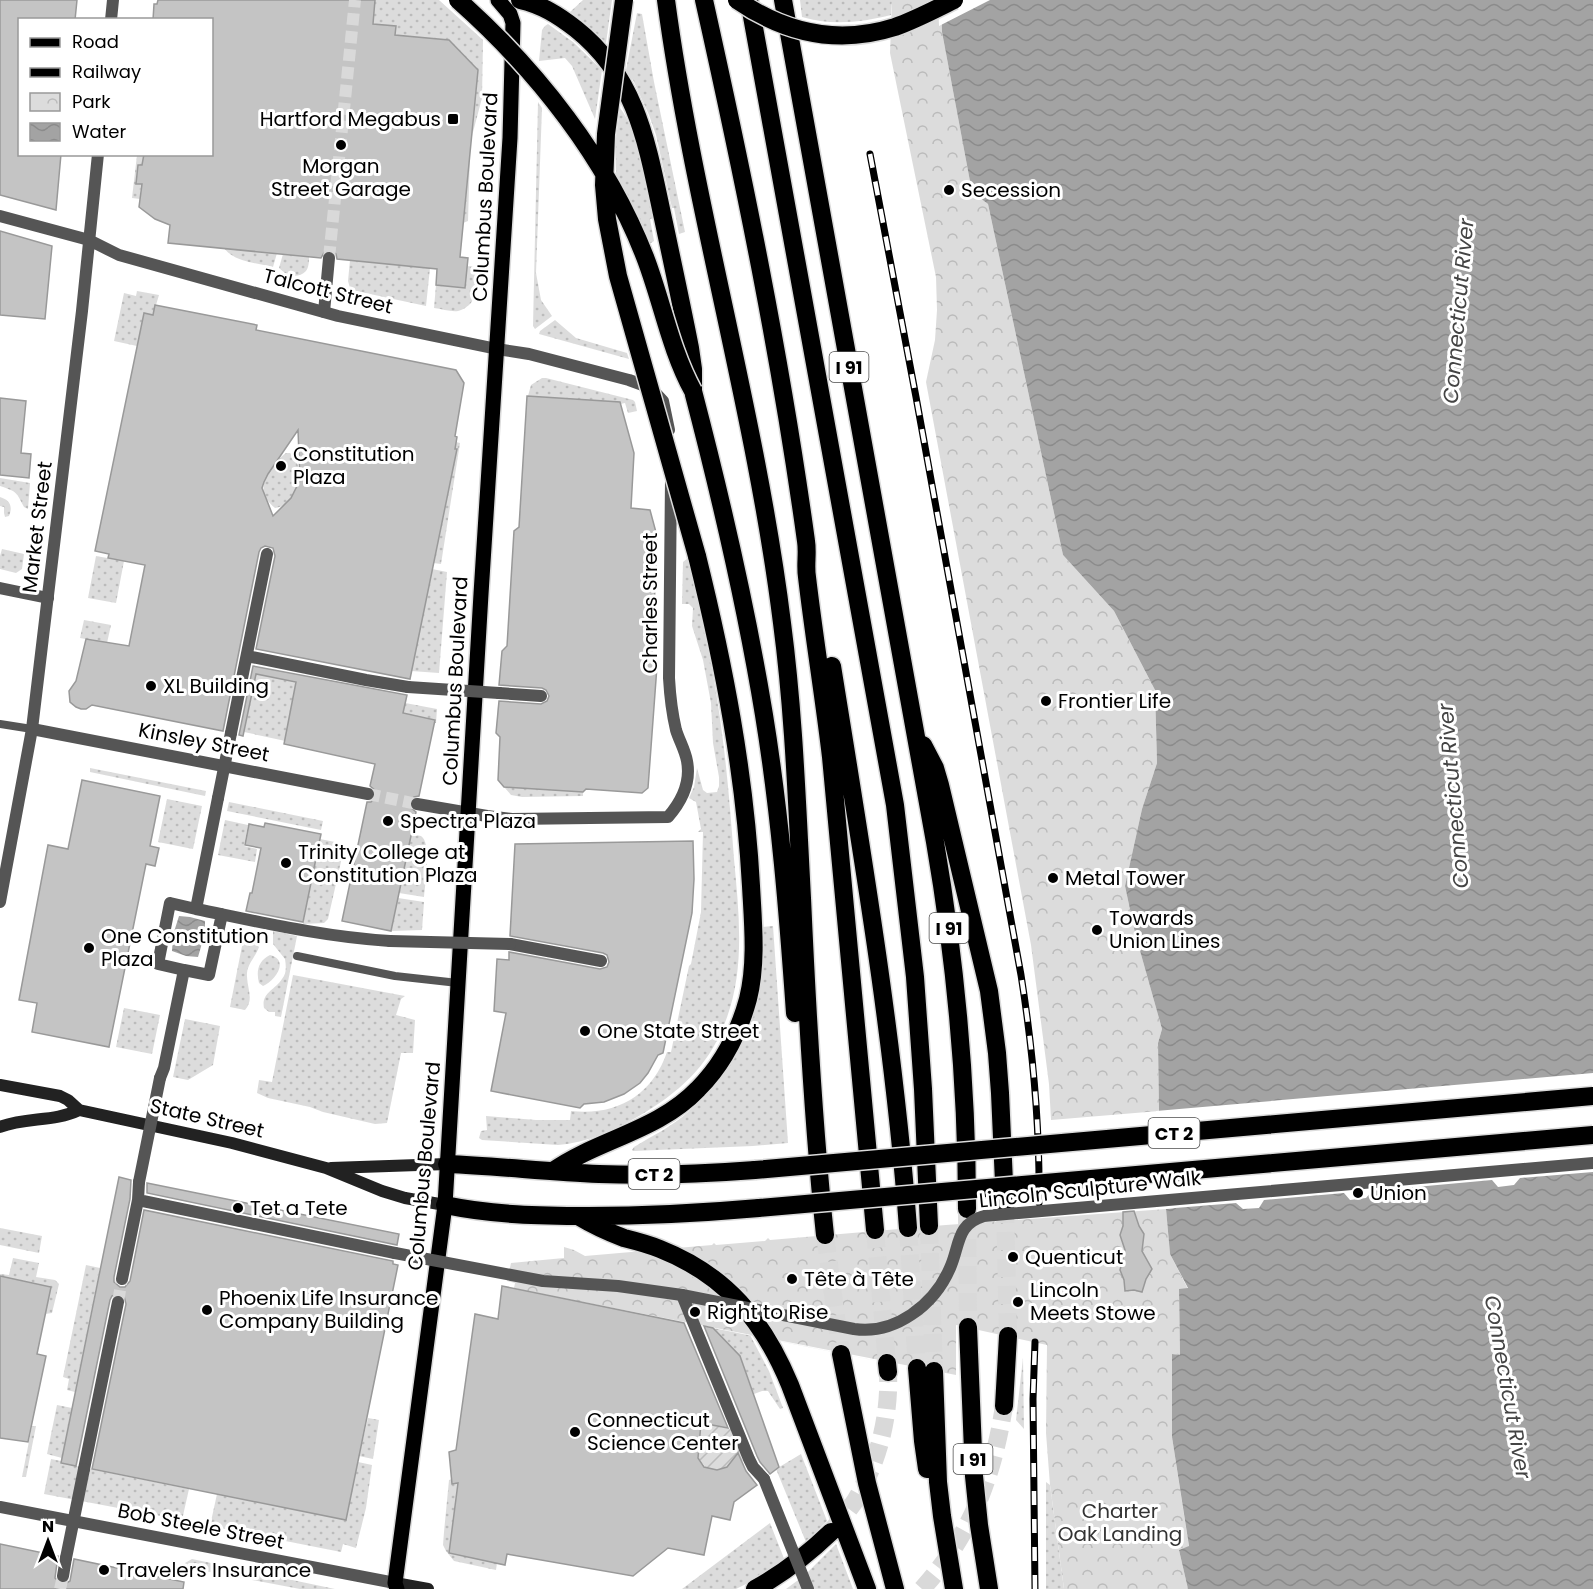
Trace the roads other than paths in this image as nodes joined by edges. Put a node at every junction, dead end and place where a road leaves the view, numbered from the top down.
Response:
1 (113, 0) edge
2 (459, 0) edge
3 (498, 0) edge
4 (520, 0) edge
5 (624, 0) edge
6 (666, 0) edge
7 (704, 0) edge
8 (737, 0) edge
9 (749, 0) edge
10 (783, 0) edge
11 (954, 0) edge
12 (111, 18) edge
13 (98, 156) edge
14 (0, 216) edge
15 (89, 240) junction
16 (329, 258) tunnel mouth
17 (324, 312) junction
18 (497, 349) junction
19 (651, 388) joint
20 (693, 391) junction
21 (807, 544) junction
22 (267, 554) dead end
23 (0, 588) edge
24 (48, 598) junction
25 (247, 656) junction
26 (541, 696) dead end
27 (0, 724) edge
28 (32, 729) junction
29 (915, 733) junction
30 (368, 794) tunnel mouth
31 (417, 804) tunnel mouth
32 (469, 813) junction
33 (0, 902) edge
34 (196, 909) junction
35 (222, 914) junction
36 (297, 956) dead end
37 (601, 961) dead end
38 (184, 970) junction
39 (458, 983) junction
40 (0, 1085) edge
41 (812, 1088) junction
42 (1593, 1096) edge
43 (79, 1110) junction
44 (0, 1127) edge
45 (1593, 1135) edge
46 (1593, 1163) edge
47 (447, 1164) junction
48 (326, 1168) junction
49 (553, 1171) junction
50 (138, 1200) junction
51 (446, 1206) junction
52 (1005, 1206) tunnel mouth
53 (967, 1209) tunnel mouth
54 (578, 1216) junction
55 (929, 1226) tunnel mouth
56 (908, 1228) tunnel mouth
57 (875, 1230) tunnel mouth
58 (825, 1236) tunnel mouth
59 (122, 1279) tunnel mouth
60 (682, 1294) junction
61 (118, 1302) tunnel mouth
62 (968, 1328) tunnel mouth
63 (1008, 1336) tunnel mouth
64 (842, 1354) tunnel mouth
65 (925, 1370) tunnel mouth
66 (1004, 1406) tunnel mouth
67 (0, 1507) edge
68 (831, 1532) tunnel mouth
69 (63, 1576) tunnel mouth
70 (394, 1587) edge
71 (428, 1589) edge
72 (755, 1589) edge
73 (808, 1589) edge
74 (867, 1589) edge
75 (895, 1589) edge
76 (954, 1589) edge
77 (989, 1589) edge

1 - 12 street
2 - 20 highway, bridge
3 - 18 main road, Columbus Boulevard
4 - 20 highway
5 - 49 highway, bridge
6 - 41 highway
7 - 21 highway
8 - 11 highway, bridge
9 - 55 highway
10 - 29 highway, I 91
13 - 15 street, Market Street
14 - 15 street, Talcott Street
15 - 17 street, Talcott Street
15 - 24 street, Market Street
16 - 17 street
17 - 18 street, Talcott Street
18 - 19 street, Talcott Street
18 - 32 main road, Columbus Boulevard
19 - 32 street, Charles Street
20 - 41 highway
21 - 56 highway
21 - 57 highway
22 - 25 street
23 - 24 street
24 - 28 street, Market Street
25 - 26 street, bridge
25 - 34 street, bridge
27 - 28 lane
28 - 30 street, Kinsley Street
28 - 33 street, Market Street
29 - 52 highway
29 - 53 highway, I 91
31 - 32 street
32 - 39 main road, Columbus Boulevard
34 - 35 street
34 - 38 street
35 - 37 street, bridge
35 - 38 street
36 - 39 lane
38 - 50 street, bridge
39 - 47 main road, Columbus Boulevard
40 - 43 main road, State Street
41 - 58 highway
42 - 49 highway, CT 2, bridge
43 - 44 main road, State Street
43 - 48 main road, State Street
45 - 54 highway, CT 2, bridge
46 - 60 street, Lincoln Sculpture Walk, bridge
47 - 48 main road, State Street
47 - 49 highway, CT 2
47 - 51 main road, Columbus Boulevard
48 - 51 main road, State Street
50 - 59 street
50 - 60 street, Lincoln Sculpture Walk, bridge
51 - 54 highway, CT 2
51 - 70 main road, Columbus Boulevard
54 - 74 highway
60 - 73 street, bridge
61 - 69 street, bridge
62 - 77 highway, I 91
63 - 66 highway
64 - 75 highway
65 - 76 highway
67 - 70 street, Bob Steele Street
68 - 72 highway
70 - 71 main road

